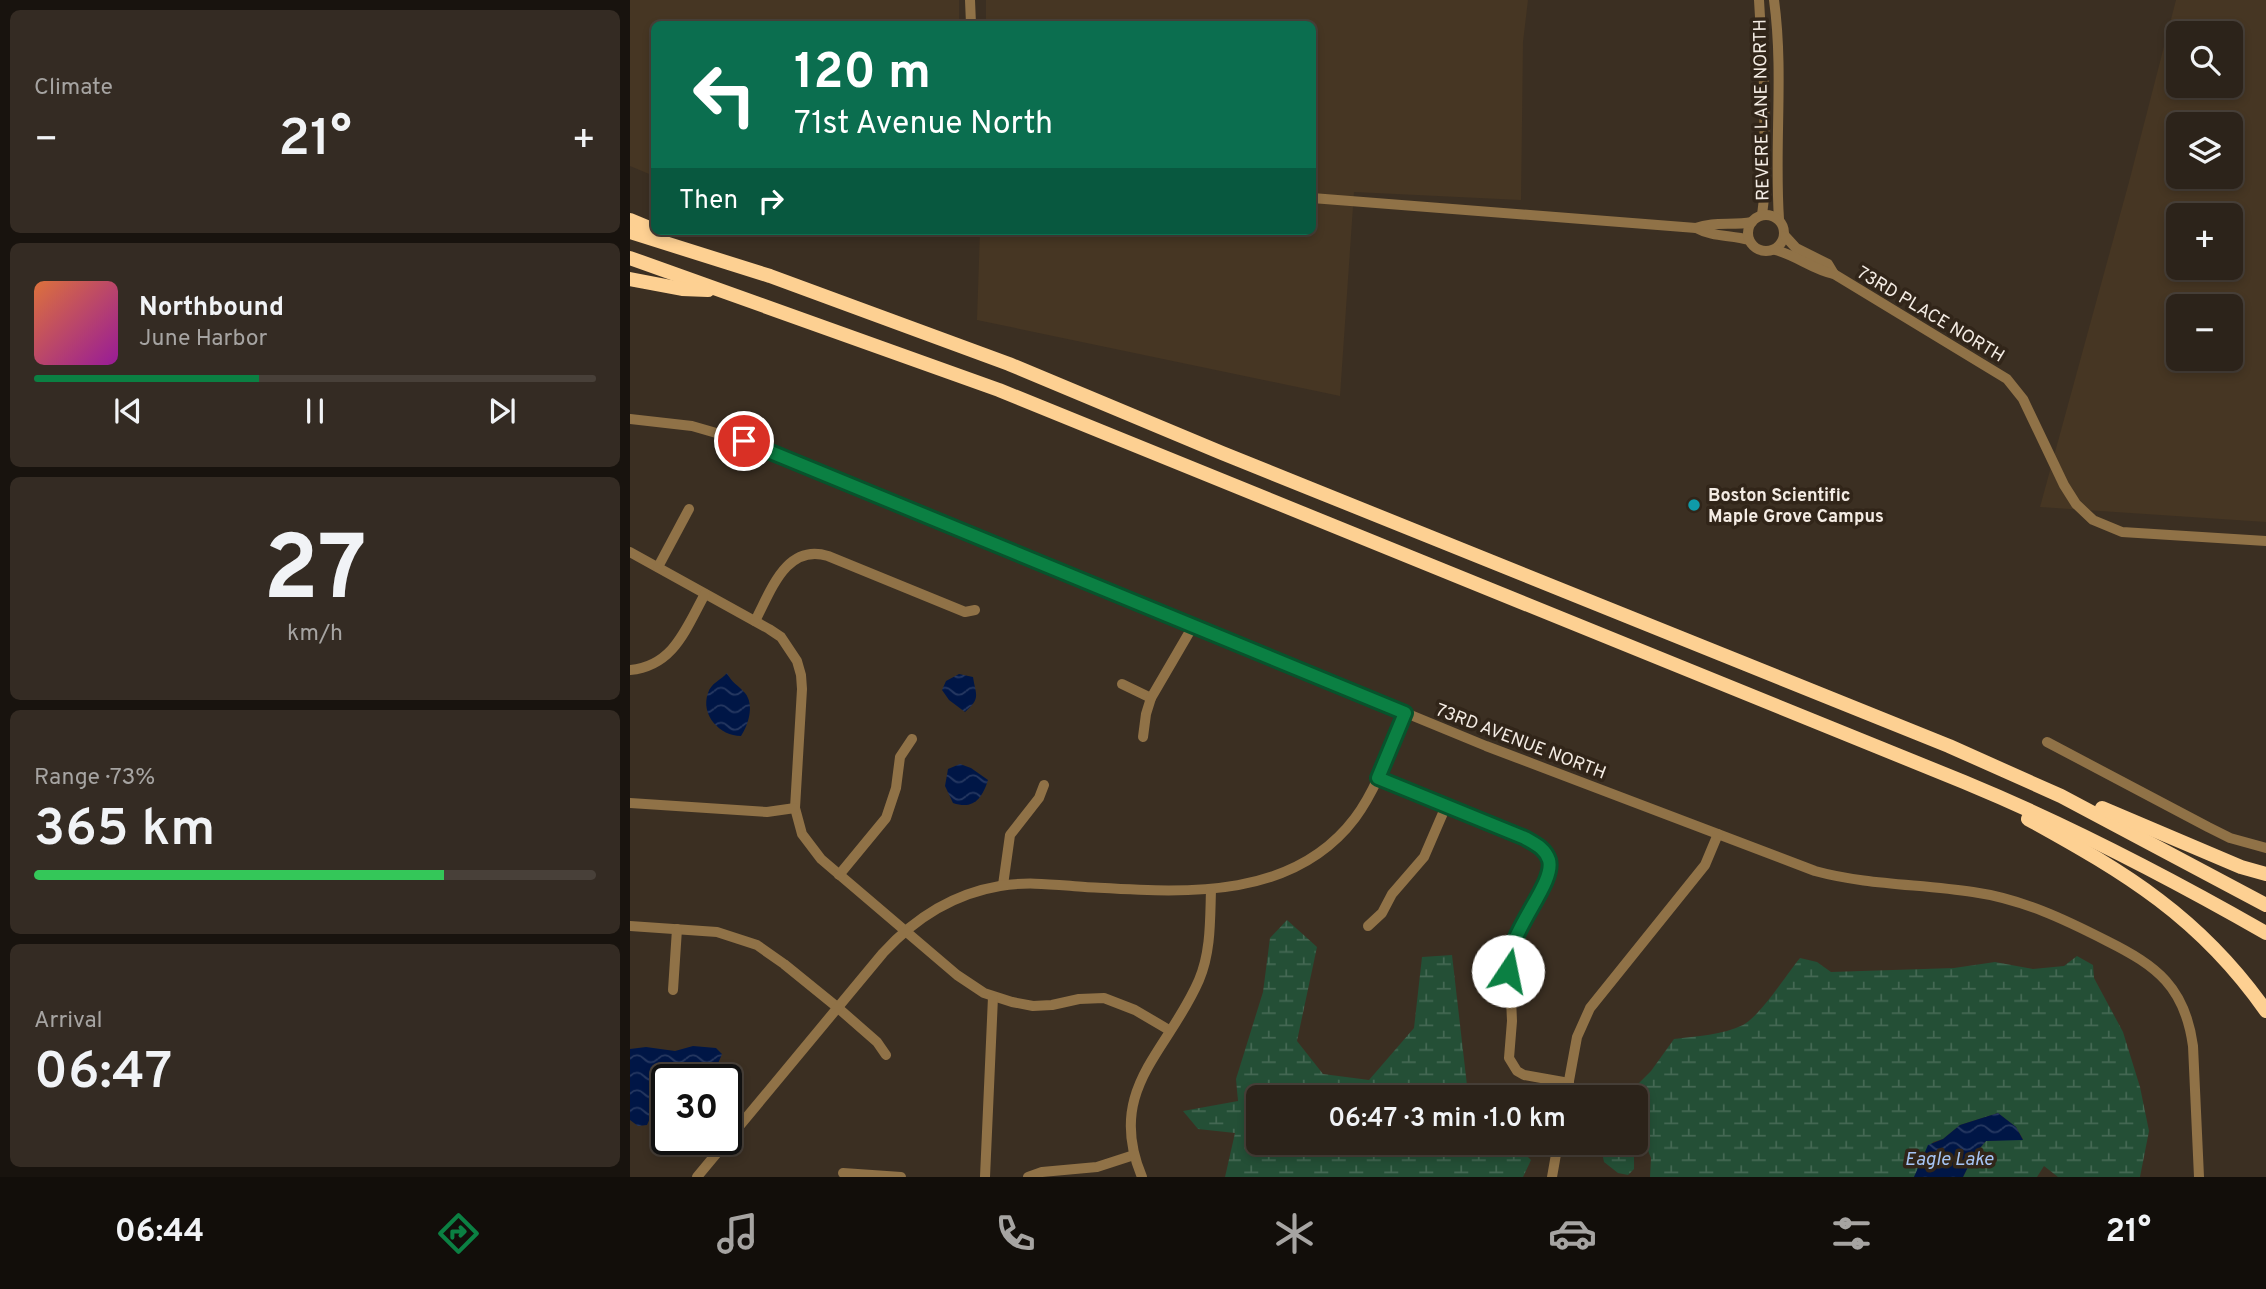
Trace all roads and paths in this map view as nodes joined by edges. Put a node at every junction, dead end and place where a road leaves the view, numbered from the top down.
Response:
1 (970, 0) edge
2 (1759, 0) edge
3 (1773, 0) edge
4 (971, 21) edge
5 (1316, 198) edge
6 (1762, 215) junction
7 (1779, 219) junction
8 (630, 220) edge
9 (1752, 222) junction
10 (1696, 228) junction
11 (651, 229) edge
12 (630, 233) edge
13 (666, 235) edge
14 (1785, 236) junction
15 (1749, 240) junction
16 (1774, 250) junction
17 (630, 258) edge
18 (1834, 274) junction
19 (769, 276) junction
20 (630, 279) edge
21 (726, 291) junction
22 (630, 419) edge
23 (689, 509) dead end
24 (2266, 541) edge
25 (630, 552) edge
26 (658, 567) junction
27 (705, 594) junction
28 (975, 610) dead end
29 (755, 621) junction
30 (1193, 626) junction
31 (630, 670) edge
32 (1122, 684) dead end
33 (1151, 698) junction
34 (1405, 713) junction
35 (1143, 737) dead end
36 (912, 739) dead end
37 (2047, 742) dead end
38 (1992, 764) junction
39 (1927, 767) junction
40 (1378, 778) junction
41 (1044, 785) dead end
42 (630, 803) edge
43 (1446, 806) junction
44 (795, 808) junction
45 (1718, 834) junction
46 (2266, 848) edge
47 (839, 874) junction
48 (2266, 874) edge
49 (1003, 885) junction
50 (1211, 890) junction
51 (2266, 905) edge
52 (630, 926) edge
53 (1368, 926) dead end
54 (677, 929) junction
55 (904, 931) junction
56 (2266, 933) edge
57 (673, 990) dead end
58 (993, 997) junction
59 (837, 1007) junction
60 (2266, 1011) edge
61 (1169, 1030) junction
62 (886, 1055) dead end
63 (1569, 1083) joint
64 (1133, 1155) junction
65 (1556, 1155) edge
66 (843, 1173) dead end
67 (697, 1177) edge
68 (901, 1177) edge
69 (985, 1177) edge
70 (1028, 1177) edge
71 (1142, 1177) edge
72 (1552, 1177) edge
73 (2199, 1177) edge

1 - 4 street
2 - 6 street, REVERE LANE NORTH
3 - 7 street, REVERE LANE NORTH
5 - 10 street
6 - 7 street
6 - 9 street
7 - 14 street
8 - 11 highway
9 - 10 street
9 - 15 street
10 - 15 street
12 - 19 highway
13 - 19 highway
14 - 16 street
14 - 18 street, 73RD PLACE NORTH
15 - 16 street
16 - 18 street, 73RD PLACE NORTH
17 - 21 highway
18 - 24 street, 73RD PLACE NORTH
19 - 38 highway
20 - 21 highway
21 - 39 highway
22 - 30 street, 73RD AVENUE NORTH
23 - 26 street
25 - 26 street
26 - 27 street
27 - 29 street
27 - 31 street
28 - 29 street
29 - 44 street
30 - 33 street
30 - 34 street, 73RD AVENUE NORTH
32 - 33 street
33 - 35 street
34 - 40 street
34 - 45 street, 73RD AVENUE NORTH
36 - 47 street
37 - 46 street
38 - 48 highway
38 - 51 highway
39 - 56 highway
39 - 60 highway
40 - 43 street
40 - 50 street
41 - 49 street
42 - 44 street
43 - 53 street
43 - 63 street
44 - 47 street
45 - 63 street
45 - 73 street, 73RD AVENUE NORTH
47 - 55 street
49 - 50 street
49 - 55 street
50 - 61 street
52 - 54 street
54 - 57 street
54 - 59 street
55 - 58 street
55 - 59 street
58 - 61 street
58 - 69 street
59 - 62 street
59 - 67 street
61 - 64 street
64 - 70 street
64 - 71 street
65 - 72 street
66 - 68 street

